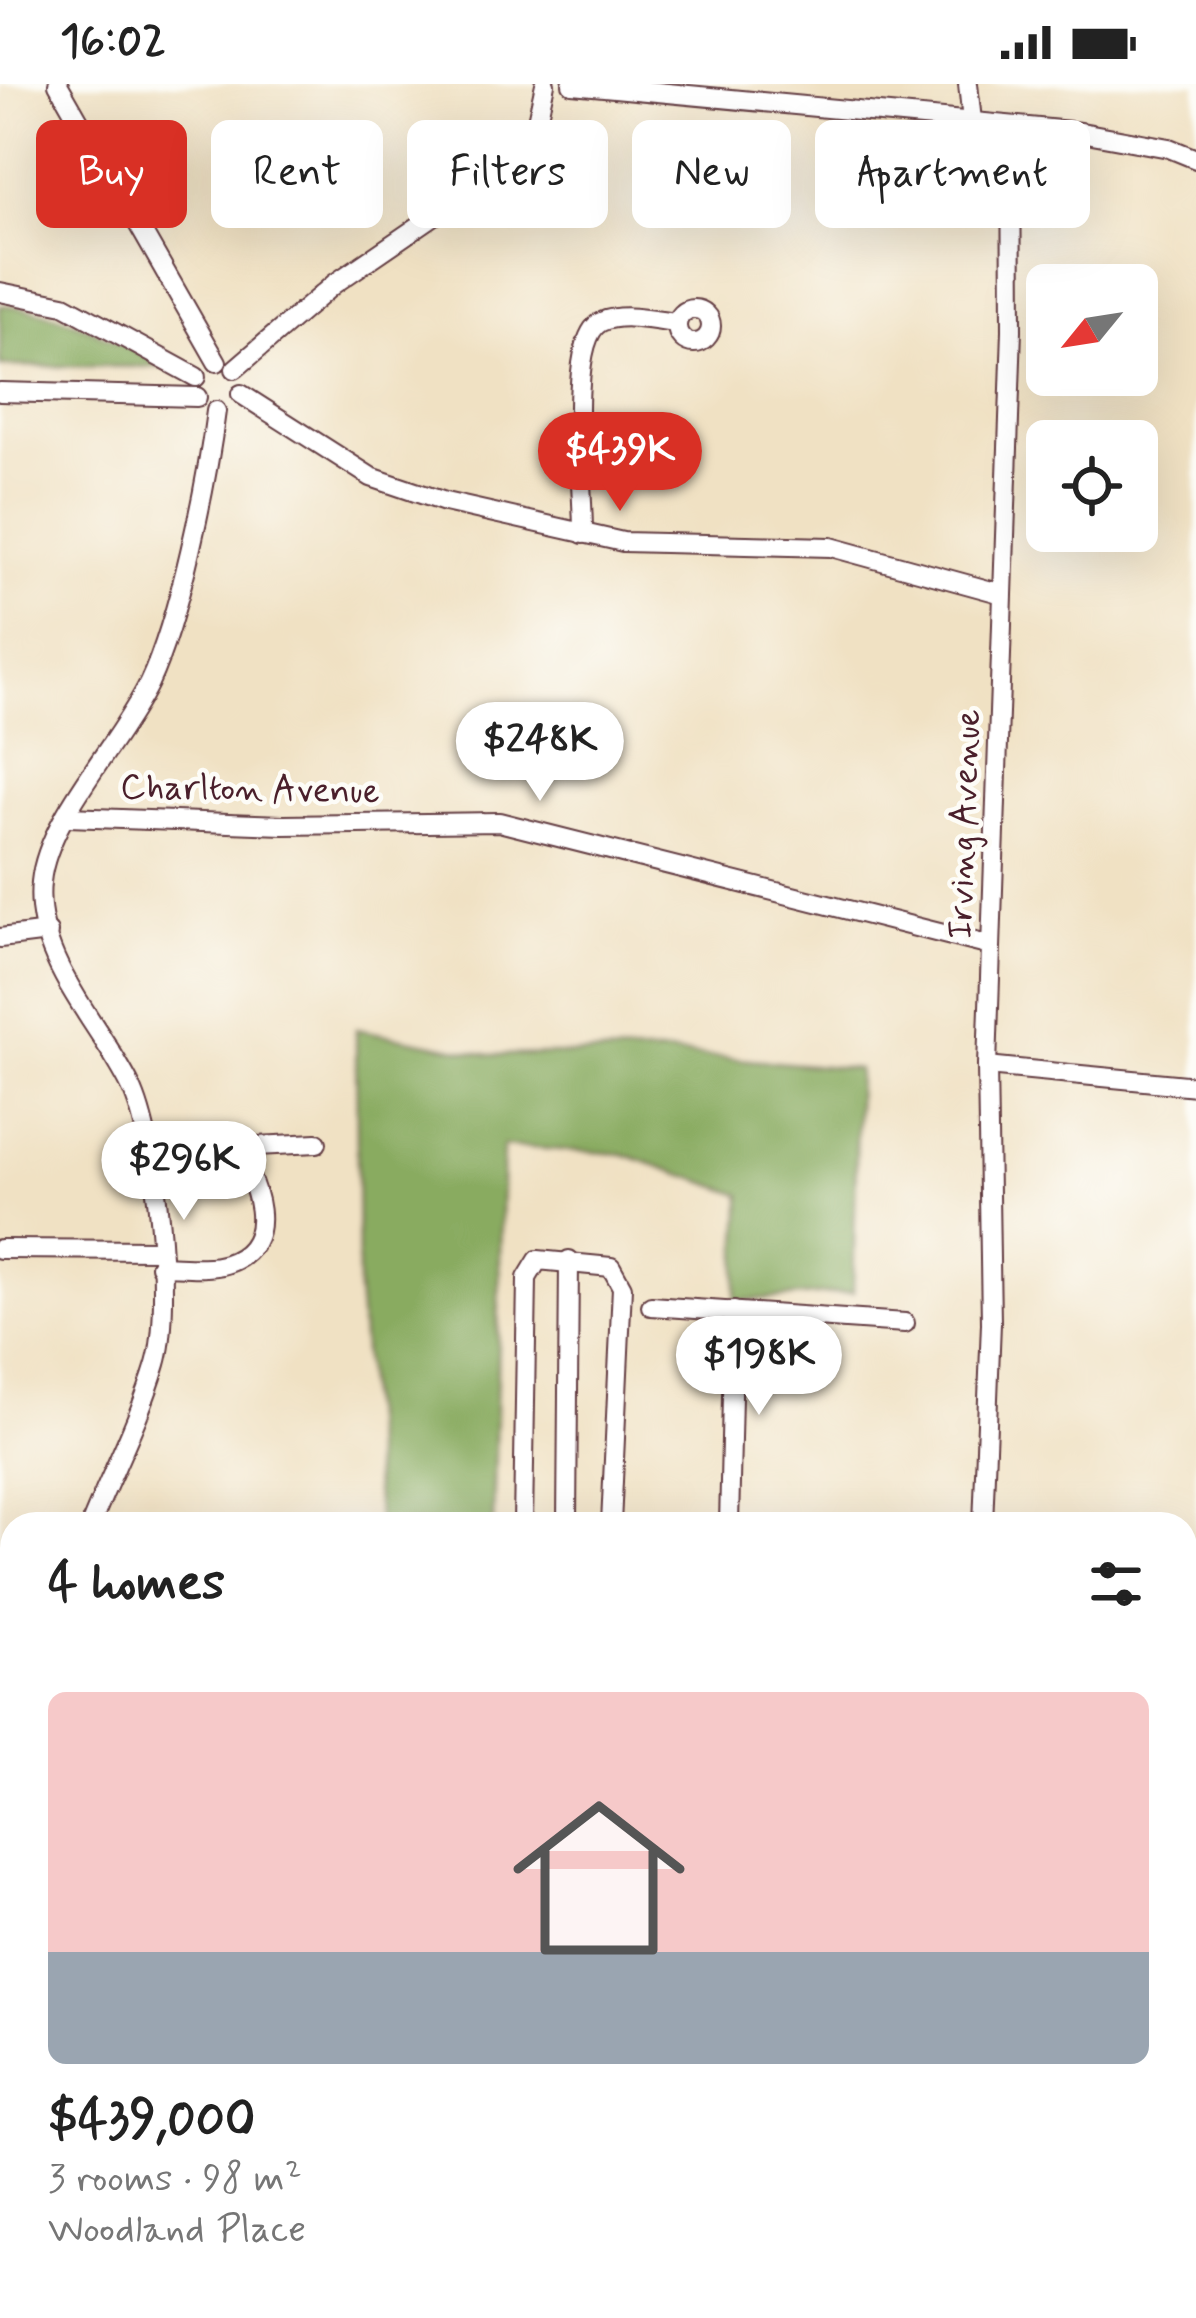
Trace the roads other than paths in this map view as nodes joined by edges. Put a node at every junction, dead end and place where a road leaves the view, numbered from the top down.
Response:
1 (58, 84) edge
2 (545, 84) edge
3 (572, 84) edge
4 (968, 84) edge
5 (961, 120) edge
6 (972, 120) edge
7 (1090, 134) edge
8 (1196, 159) edge
9 (1012, 228) edge
10 (0, 292) edge
11 (677, 323) dead end
12 (226, 365) junction
13 (196, 387) junction
14 (0, 392) edge
15 (242, 394) junction
16 (216, 410) junction
17 (584, 534) junction
18 (999, 593) junction
19 (68, 817) junction
20 (48, 932) junction
21 (0, 938) edge
22 (991, 946) junction
23 (986, 1066) junction
24 (1196, 1086) edge
25 (317, 1143) dead end
26 (231, 1145) junction
27 (151, 1151) junction
28 (0, 1249) edge
29 (160, 1258) junction
30 (569, 1259) junction
31 (652, 1306) dead end
32 (734, 1311) junction
33 (905, 1323) dead end
34 (96, 1512) edge
35 (523, 1512) edge
36 (567, 1512) edge
37 (612, 1512) edge
38 (729, 1512) edge
39 (983, 1512) edge

1 - 12 street
2 - 12 street
3 - 5 street
4 - 6 street
7 - 8 street
9 - 18 street, Irving Avenue
10 - 13 street
11 - 17 street
12 - 13 street
12 - 15 street
13 - 14 street
13 - 16 street
15 - 16 street
15 - 17 street
16 - 19 street
17 - 18 street
18 - 22 street, Irving Avenue
19 - 20 street
19 - 22 street, Charlton Avenue
20 - 21 street
20 - 27 street
22 - 23 street, Irving Avenue
23 - 24 street
23 - 39 street, Irving Avenue
25 - 26 street
26 - 27 street
26 - 29 street
27 - 29 street
28 - 29 street
29 - 34 street
30 - 35 street
30 - 36 street
30 - 37 street
31 - 32 street
32 - 33 street
32 - 38 street

